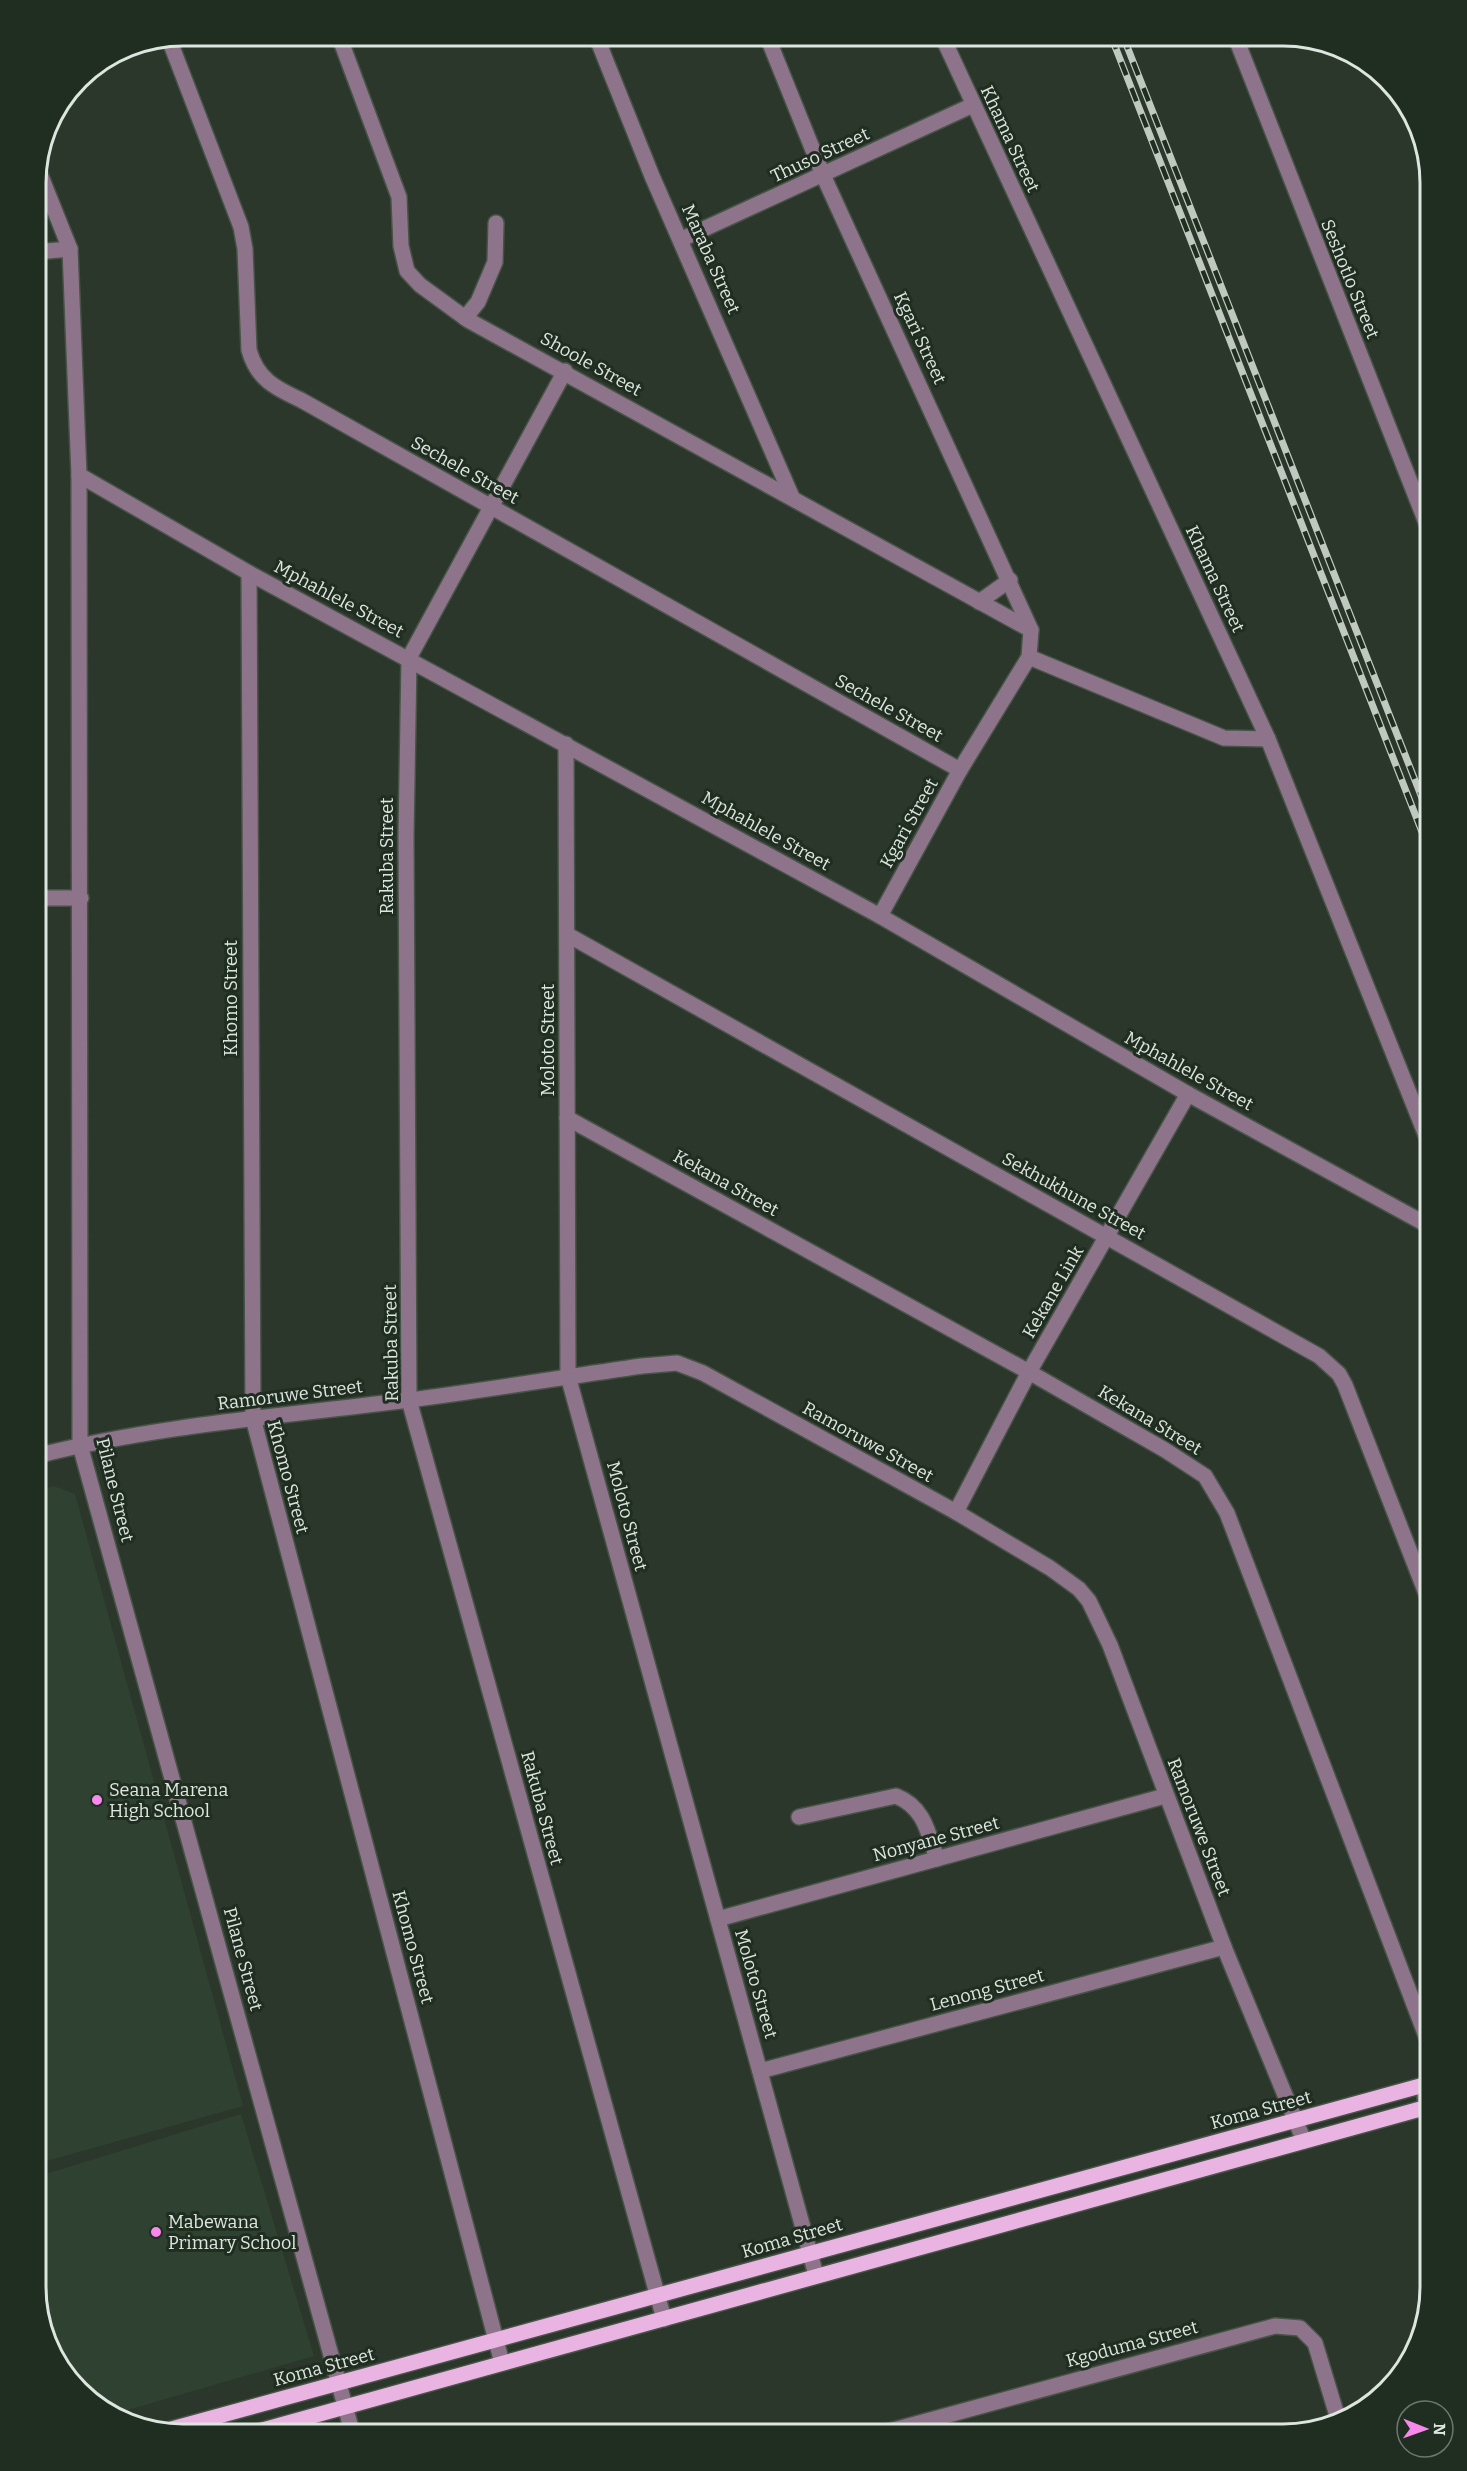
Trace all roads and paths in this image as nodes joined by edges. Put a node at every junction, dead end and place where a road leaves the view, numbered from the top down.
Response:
1 (343, 47) edge
2 (600, 47) edge
3 (771, 47) edge
4 (947, 47) edge
5 (1239, 47) edge
6 (173, 48) edge
7 (973, 105) junction
8 (823, 175) junction
9 (47, 191) edge
10 (496, 223) dead end
11 (682, 239) junction
12 (70, 249) junction
13 (47, 251) edge
14 (465, 318) junction
15 (564, 371) junction
16 (79, 475) junction
17 (792, 496) junction
18 (491, 507) junction
19 (1420, 507) edge
20 (249, 573) junction
21 (1010, 579) junction
22 (979, 602) junction
23 (1031, 630) junction
24 (1029, 657) junction
25 (409, 658) junction
26 (1268, 739) junction
27 (566, 744) junction
28 (960, 770) junction
29 (47, 898) edge
30 (81, 898) junction
31 (880, 916) junction
32 (568, 935) junction
33 (1188, 1094) junction
34 (567, 1118) junction
35 (1420, 1120) edge
36 (1420, 1221) edge
37 (1108, 1238) junction
38 (1029, 1372) junction
39 (568, 1376) junction
40 (409, 1400) junction
41 (253, 1418) junction
42 (80, 1445) junction
43 (46, 1453) edge
44 (956, 1512) junction
45 (1420, 1578) edge
46 (1165, 1796) junction
47 (800, 1817) dead end
48 (937, 1859) junction
49 (718, 1919) junction
50 (1224, 1947) junction
51 (1420, 2020) edge
52 (760, 2071) junction
53 (1420, 2086) edge
54 (1420, 2113) edge
55 (1295, 2120) junction
56 (1304, 2141) junction
57 (810, 2253) junction
58 (816, 2275) junction
59 (657, 2296) junction
60 (664, 2319) junction
61 (497, 2341) junction
62 (502, 2363) junction
63 (338, 2383) junction
64 (345, 2406) junction
65 (1336, 2413) edge
66 (189, 2424) edge
67 (282, 2424) edge
68 (350, 2424) edge
69 (914, 2424) edge

1 - 14 street, Shoole Street
2 - 11 street, Maraba Street
3 - 8 street, Kgari Street
4 - 7 street, Khama Street
5 - 19 street, Seshotlo Street
6 - 18 street, Sechele Street
7 - 8 street, Thuso Street
7 - 26 street, Khama Street
8 - 11 street, Thuso Street
8 - 21 street, Kgari Street
9 - 12 street, Pilane Street
10 - 14 street
11 - 17 street, Maraba Street
12 - 13 street
12 - 16 street, Pilane Street
14 - 15 street, Shoole Street
15 - 17 street, Shoole Street
15 - 18 street, Rakuba Street
16 - 20 street, Mphahlele Street
16 - 30 street, Pilane Street
17 - 22 street, Shoole Street
18 - 25 street, Rakuba Street
18 - 28 street, Sechele Street
20 - 25 street, Mphahlele Street
20 - 41 street, Khomo Street
21 - 22 street
21 - 23 street, Kgari Street
22 - 23 street, Shoole Street
23 - 24 street, Kgari Street
24 - 26 street
24 - 28 street, Kgari Street
25 - 27 street, Mphahlele Street
25 - 40 street, Rakuba Street
26 - 35 street, Khama Street
27 - 31 street, Mphahlele Street
27 - 32 street, Moloto Street
28 - 31 street, Kgari Street
29 - 30 street
30 - 42 street, Pilane Street
31 - 33 street, Mphahlele Street
32 - 34 street, Moloto Street
32 - 37 street, Sekhukhune Street
33 - 36 street, Mphahlele Street
33 - 37 street, Kekane Link
34 - 38 street, Kekana Street
34 - 39 street, Moloto Street
37 - 38 street, Kekane Link
37 - 45 street, Sekhukhune Street
38 - 44 street, Kekane Link
38 - 51 street, Kekana Street
39 - 40 street, Ramoruwe Street
39 - 44 street, Ramoruwe Street
39 - 49 street, Moloto Street
40 - 41 street, Ramoruwe Street
40 - 59 street, Rakuba Street
41 - 42 street, Ramoruwe Street
41 - 61 street, Khomo Street
42 - 43 street, Ramoruwe Street
42 - 63 street, Pilane Street
44 - 46 street, Ramoruwe Street
46 - 48 street, Nonyane Street
46 - 50 street, Ramoruwe Street
47 - 48 street
48 - 49 street, Nonyane Street
49 - 52 street, Moloto Street
50 - 52 street, Lenong Street
50 - 55 street, Ramoruwe Street
52 - 57 street, Moloto Street
53 - 55 main road, Koma Street
54 - 56 main road
55 - 56 street, Ramoruwe Street
55 - 57 main road, Koma Street
56 - 58 main road
57 - 58 street, Moloto Street
57 - 59 main road, Koma Street
58 - 60 main road
59 - 60 street, Rakuba Street
59 - 61 main road, Koma Street
60 - 62 main road
61 - 62 street, Khomo Street
61 - 63 main road, Koma Street
62 - 64 main road
63 - 64 street, Pilane Street
63 - 66 main road, Koma Street
64 - 67 main road
64 - 68 street, Pilane Street
65 - 69 street, Kgoduma Street

